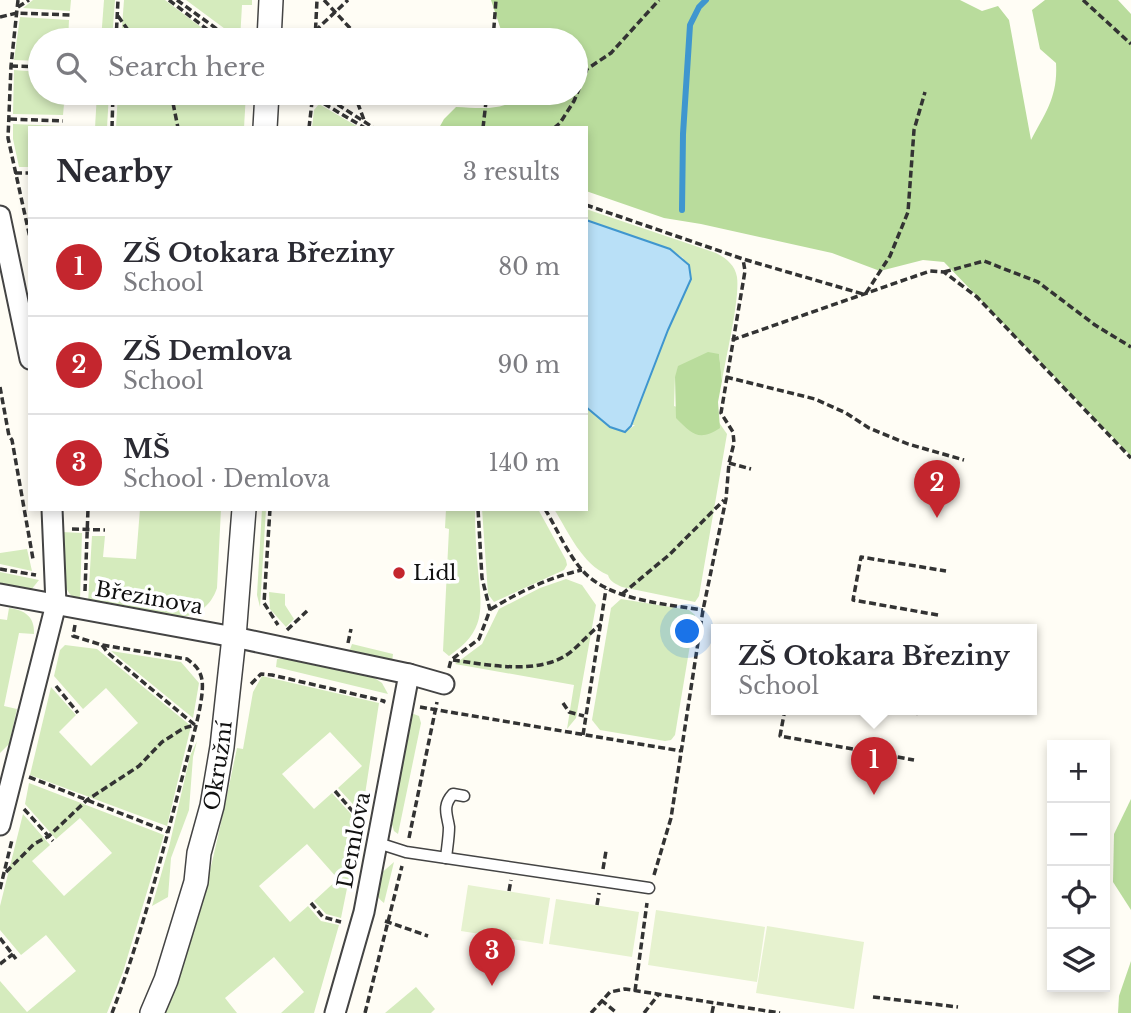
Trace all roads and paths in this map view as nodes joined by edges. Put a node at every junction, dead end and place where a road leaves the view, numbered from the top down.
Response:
1 (18, 0) edge
2 (29, 0) edge
3 (118, 0) edge
4 (169, 0) edge
5 (177, 0) edge
6 (317, 0) edge
7 (324, 0) edge
8 (348, 0) edge
9 (496, 0) edge
10 (659, 0) edge
11 (1083, 0) edge
12 (271, 4) edge
13 (17, 10) junction
14 (334, 14) junction
15 (70, 15) dead end
16 (117, 15) junction
17 (0, 17) edge
18 (116, 28) edge
19 (126, 28) edge
20 (205, 28) edge
21 (216, 28) edge
22 (270, 28) edge
23 (315, 28) edge
24 (318, 28) edge
25 (349, 28) edge
26 (493, 28) edge
27 (1131, 44) edge
28 (11, 66) junction
29 (28, 67) edge
30 (588, 68) edge
31 (925, 92) dead end
32 (113, 105) edge
33 (173, 105) edge
34 (266, 105) edge
35 (311, 105) edge
36 (328, 105) edge
37 (339, 105) edge
38 (359, 105) edge
39 (486, 105) edge
40 (572, 105) edge
41 (10, 119) junction
42 (62, 121) dead end
43 (365, 122) junction
44 (112, 126) edge
45 (178, 126) edge
46 (265, 126) edge
47 (309, 126) edge
48 (362, 126) edge
49 (371, 126) edge
50 (483, 126) edge
51 (557, 126) edge
52 (15, 173) junction
53 (28, 173) edge
54 (588, 206) edge
55 (0, 216) edge
56 (28, 226) edge
57 (743, 259) junction
58 (944, 272) junction
59 (865, 295) junction
60 (732, 340) junction
61 (1131, 347) edge
62 (28, 349) edge
63 (726, 377) junction
64 (0, 387) edge
65 (1131, 458) edge
66 (964, 460) dead end
67 (729, 463) junction
68 (751, 469) dead end
69 (726, 499) junction
70 (88, 511) edge
71 (244, 511) edge
72 (270, 511) edge
73 (478, 511) edge
74 (546, 511) edge
75 (52, 519) edge
76 (89, 530) junction
77 (105, 530) dead end
78 (0, 569) edge
79 (582, 570) junction
80 (946, 571) dead end
81 (86, 584) dead end
82 (606, 589) junction
83 (0, 594) edge
84 (622, 594) junction
85 (56, 604) junction
86 (82, 610) junction
87 (490, 610) junction
88 (703, 610) junction
89 (307, 611) dead end
90 (938, 615) dead end
91 (292, 624) dead end
92 (601, 624) junction
93 (278, 625) dead end
94 (234, 637) junction
95 (102, 645) junction
96 (409, 674) junction
97 (50, 679) dead end
98 (444, 684) dead end
99 (249, 691) dead end
100 (563, 703) dead end
101 (78, 713) dead end
102 (382, 714) dead end
103 (784, 715) edge
104 (584, 716) junction
105 (195, 725) junction
106 (583, 735) junction
107 (681, 751) junction
108 (914, 760) dead end
109 (7, 769) edge
110 (335, 791) dead end
111 (464, 796) dead end
112 (88, 800) junction
113 (20, 805) dead end
114 (365, 809) dead end
115 (0, 825) edge
116 (168, 832) junction
117 (49, 836) junction
118 (53, 841) dead end
119 (378, 843) junction
120 (406, 852) junction
121 (446, 858) junction
122 (649, 888) junction
123 (0, 889) edge
124 (312, 903) dead end
125 (388, 922) junction
126 (345, 923) dead end
127 (428, 936) dead end
128 (0, 938) edge
129 (13, 954) junction
130 (16, 959) dead end
131 (0, 964) edge
132 (635, 991) junction
133 (659, 994) junction
134 (873, 997) dead end
135 (601, 1000) junction
136 (714, 1003) junction
137 (958, 1007) dead end
138 (112, 1013) edge
139 (152, 1013) edge
140 (335, 1013) edge
141 (365, 1013) edge
142 (590, 1013) edge
143 (617, 1013) edge
144 (644, 1013) edge
145 (712, 1013) edge
146 (780, 1013) edge

1 - 13 path
2 - 13 path
3 - 16 path
4 - 20 path
5 - 21 path
6 - 23 path
7 - 14 path
8 - 14 path
9 - 26 path
10 - 30 path
11 - 27 path
12 - 22 street
13 - 15 path
13 - 17 path
13 - 28 path
14 - 24 path
14 - 25 path
16 - 18 path
16 - 19 path
28 - 29 path
28 - 41 path
31 - 59 path
32 - 44 path
33 - 45 path
34 - 46 street
35 - 47 path
36 - 48 path
37 - 43 path
38 - 43 path
39 - 50 path
40 - 51 path
41 - 42 path
41 - 52 path
43 - 49 path
52 - 53 path
52 - 56 path
54 - 57 path
55 - 62 street
57 - 59 path
57 - 60 path
58 - 59 path
58 - 61 path
58 - 65 path
59 - 60 path
60 - 63 path
63 - 66 path
63 - 67 path
64 - 78 path
67 - 68 path
67 - 69 path
69 - 84 path
69 - 88 path
70 - 76 path
71 - 94 street, Okružní
72 - 93 path
73 - 87 path
74 - 79 path
75 - 76 path
75 - 85 street
76 - 77 path
76 - 81 path
79 - 82 path
79 - 87 path
80 - 90 path
82 - 84 path
82 - 92 path
83 - 85 street, Březinova
84 - 88 path
85 - 86 street, Březinova
85 - 109 street
86 - 94 street, Březinova
86 - 95 path
87 - 92 path
88 - 107 path
89 - 91 path
92 - 104 path
94 - 96 street
94 - 139 street, Okružní
95 - 105 path
95 - 105 path
96 - 98 street
96 - 119 street, Demlova
97 - 101 path
99 - 102 path
100 - 104 path
103 - 108 path
104 - 106 path
105 - 112 path
105 - 116 path
106 - 107 path
106 - 120 path
107 - 122 path
109 - 112 path
109 - 115 street
110 - 114 path
111 - 121 lane
112 - 116 path
112 - 117 path
113 - 117 path
116 - 138 path
117 - 118 path
117 - 123 path
119 - 120 lane
119 - 140 street, Demlova
120 - 121 lane
120 - 125 path
121 - 122 lane
122 - 132 path
124 - 126 path
125 - 127 path
125 - 141 path
128 - 129 path
129 - 130 path
129 - 131 path
132 - 133 path
132 - 135 path
133 - 136 path
133 - 144 path
134 - 137 path
135 - 142 path
135 - 143 path
136 - 145 path
136 - 146 path

